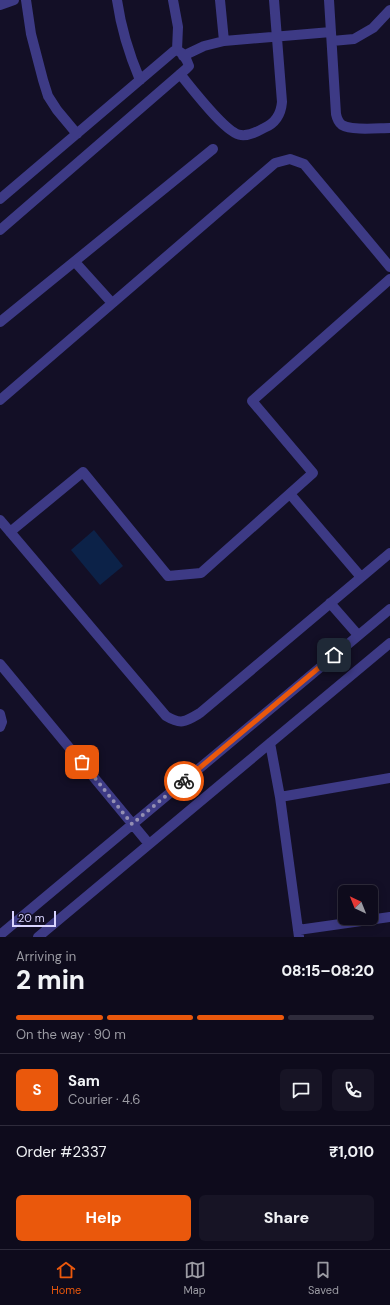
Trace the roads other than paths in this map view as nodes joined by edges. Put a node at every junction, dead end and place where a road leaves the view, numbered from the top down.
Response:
1 (14, 0) edge
2 (26, 0) edge
3 (117, 0) edge
4 (173, 0) edge
5 (220, 0) edge
6 (274, 0) edge
7 (329, 0) edge
8 (0, 6) edge
9 (390, 10) edge
10 (277, 37) junction
11 (331, 37) junction
12 (224, 41) junction
13 (180, 53) junction
14 (180, 74) junction
15 (140, 80) junction
16 (390, 128) edge
17 (77, 134) junction
18 (213, 149) dead end
19 (1, 197) edge
20 (0, 230) edge
21 (75, 262) junction
22 (390, 267) edge
23 (390, 280) edge
24 (112, 303) junction
25 (0, 322) edge
26 (0, 400) edge
27 (290, 494) junction
28 (0, 520) edge
29 (10, 532) junction
30 (390, 553) edge
31 (361, 577) junction
32 (330, 603) junction
33 (390, 609) edge
34 (358, 635) junction
35 (390, 643) edge
36 (0, 664) edge
37 (0, 714) edge
38 (0, 727) edge
39 (270, 743) junction
40 (390, 778) edge
41 (280, 797) junction
42 (132, 824) junction
43 (149, 844) junction
44 (390, 918) edge
45 (299, 933) edge
46 (0, 935) edge
47 (38, 937) edge

1 - 8 street
2 - 17 street
3 - 15 street
4 - 13 street
5 - 12 street
6 - 10 street
7 - 11 street
9 - 11 street
10 - 11 street
10 - 12 street
10 - 14 street
11 - 16 street
12 - 13 street
13 - 14 street
13 - 15 street
14 - 20 street
15 - 17 street
17 - 19 street
18 - 21 street
21 - 24 street
21 - 25 street
22 - 24 street
23 - 27 street
24 - 26 street
27 - 29 street
27 - 31 street
28 - 29 street
29 - 32 street
30 - 31 street
31 - 32 street
32 - 34 street
33 - 34 street
34 - 42 street
35 - 39 street
36 - 42 street
37 - 38 street
39 - 41 street
39 - 43 street
40 - 41 street
41 - 45 street
42 - 43 street
42 - 46 street
43 - 47 street
44 - 45 street

